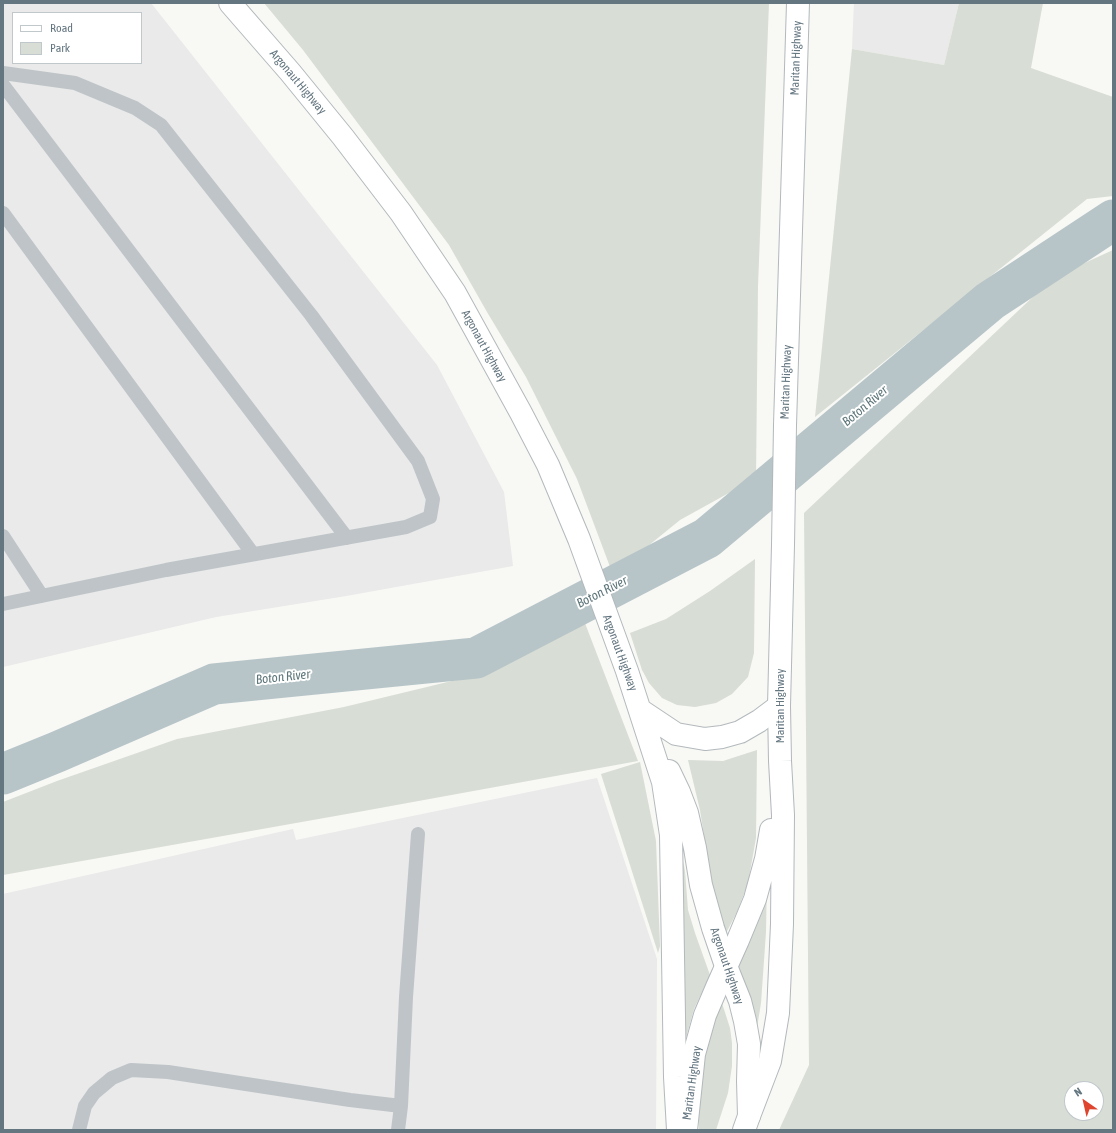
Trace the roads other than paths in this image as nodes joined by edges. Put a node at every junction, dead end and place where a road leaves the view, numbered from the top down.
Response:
1 (230, 3) edge
2 (798, 3) edge
3 (3, 73) edge
4 (3, 85) edge
5 (3, 213) edge
6 (3, 536) edge
7 (347, 538) junction
8 (253, 554) junction
9 (42, 596) junction
10 (3, 604) edge
11 (779, 706) junction
12 (640, 710) junction
13 (650, 740) junction
14 (780, 761) junction
15 (418, 834) dead end
16 (726, 966) junction
17 (401, 1106) junction
18 (747, 1123) edge
19 (78, 1130) edge
20 (398, 1130) edge
21 (678, 1130) edge
22 (686, 1130) edge

1 - 12 main road, Argonaut Highway
2 - 11 main road, Maritan Highway
3 - 7 lane
4 - 7 lane
5 - 8 lane
6 - 9 lane
7 - 8 lane
8 - 9 lane
9 - 10 lane
11 - 12 main road
11 - 14 main road, Maritan Highway
12 - 13 main road, Argonaut Highway
13 - 16 main road, Argonaut Highway
13 - 21 main road, Argonaut Highway
14 - 16 main road, Maritan Highway
14 - 18 main road, Maritan Highway
15 - 17 lane
16 - 18 main road, Argonaut Highway
16 - 22 main road, Maritan Highway
17 - 19 lane
17 - 20 lane

